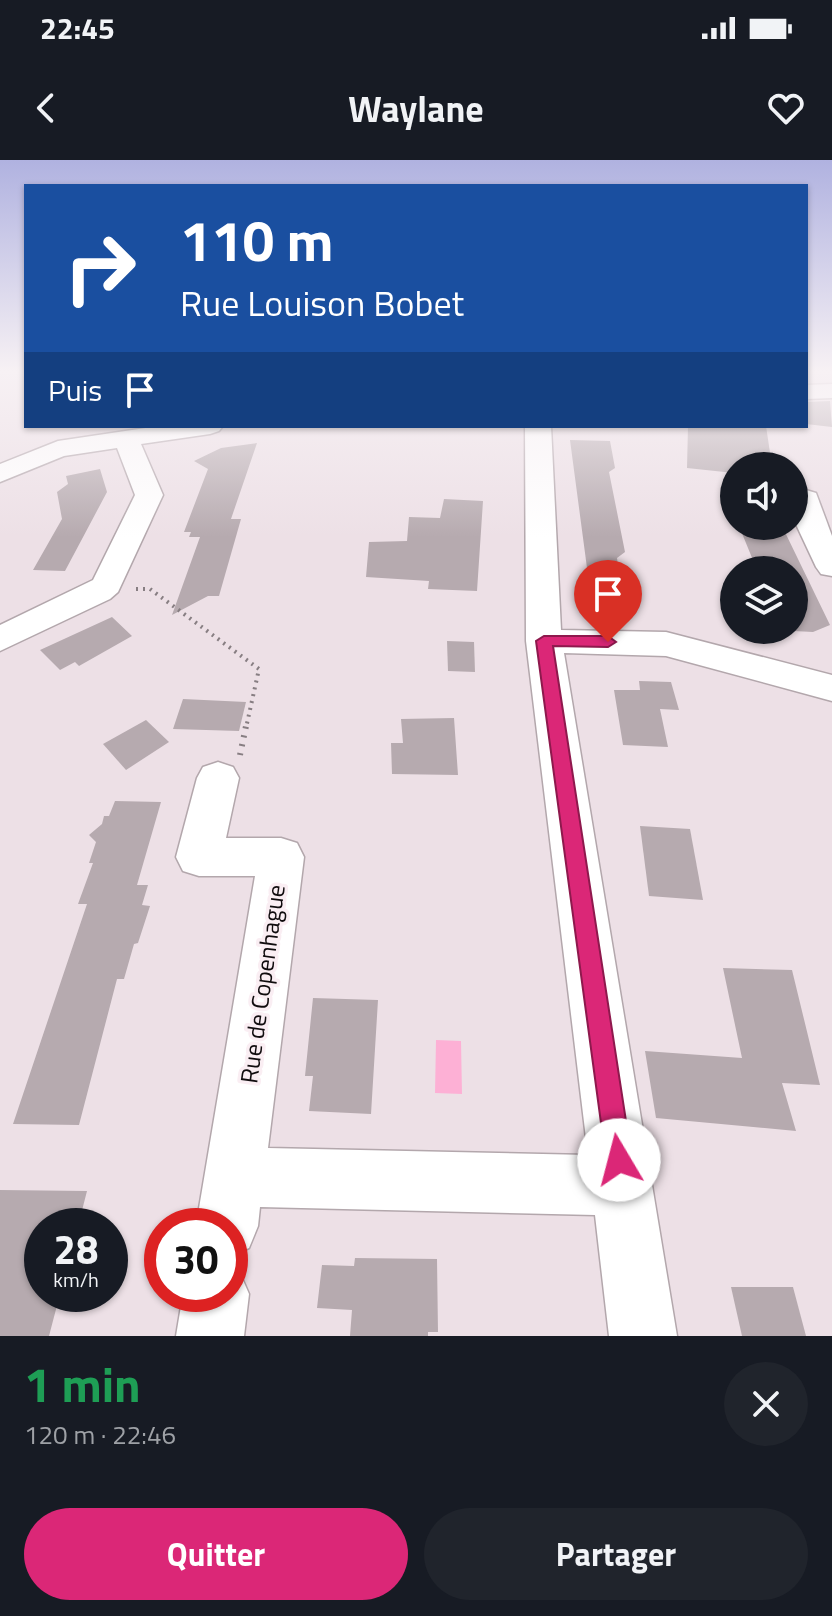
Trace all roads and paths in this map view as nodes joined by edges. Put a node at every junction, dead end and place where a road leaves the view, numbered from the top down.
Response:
1 (197, 428) edge
2 (538, 428) edge
3 (126, 439) junction
4 (10, 470) edge
5 (808, 513) edge
6 (825, 539) edge
7 (832, 567) edge
8 (103, 589) junction
9 (0, 639) edge
10 (544, 641) junction
11 (832, 688) edge
12 (218, 778) joint
13 (623, 1186) junction
14 (231, 1201) edge
15 (213, 1312) edge
16 (210, 1336) edge
17 (643, 1336) edge

1 - 3 street
2 - 10 street
3 - 4 street
3 - 8 street
5 - 6 street
6 - 7 street
8 - 9 street
8 - 12 path
10 - 11 street
10 - 13 street
12 - 14 street, Rue de Copenhague
13 - 14 street, Rue de Copenhague
13 - 17 street
15 - 16 street

